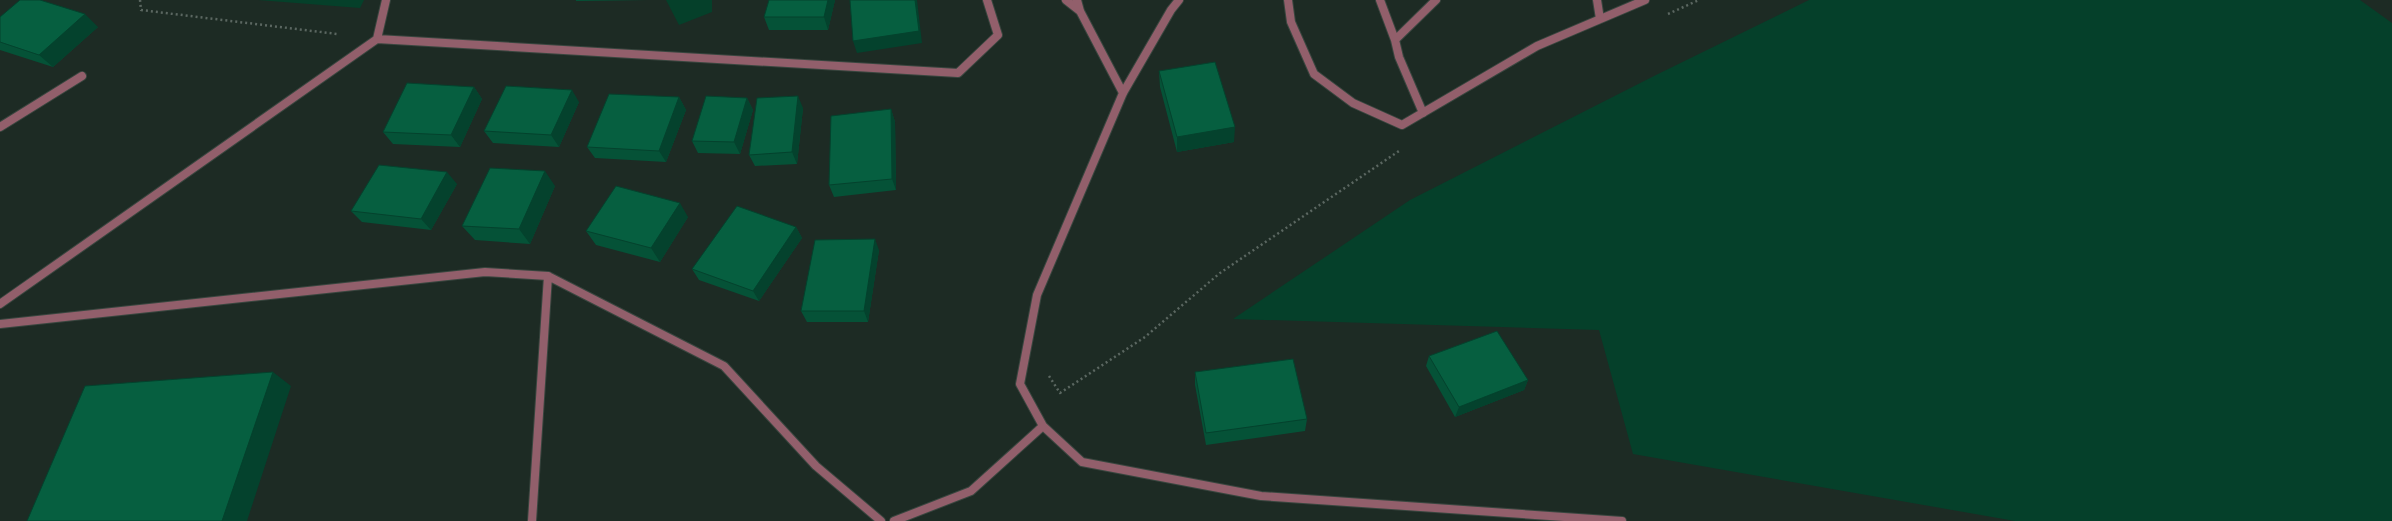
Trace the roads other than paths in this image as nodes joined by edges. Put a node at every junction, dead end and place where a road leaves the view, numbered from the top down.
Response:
1 (386, 0) edge
2 (987, 0) edge
3 (1066, 0) edge
4 (1078, 0) edge
5 (1179, 0) edge
6 (1288, 0) edge
7 (1380, 0) edge
8 (1436, 0) edge
9 (1597, 0) edge
10 (1645, 0) edge
11 (1080, 11) junction
12 (1600, 19) junction
13 (377, 39) junction
14 (1395, 40) junction
15 (82, 76) dead end
16 (1123, 93) junction
17 (1423, 113) junction
18 (0, 127) edge
19 (548, 276) junction
20 (0, 304) edge
21 (0, 324) edge
22 (1043, 426) junction
23 (1602, 520) edge
24 (532, 521) edge
25 (881, 521) edge
26 (894, 521) edge
27 (1622, 521) edge

1 - 13 street
2 - 13 street
3 - 11 street
4 - 11 street
5 - 16 street
6 - 17 street
7 - 14 street
8 - 14 street
9 - 12 street
10 - 12 street
11 - 16 street
12 - 17 street
13 - 20 street
14 - 17 street
15 - 18 street
16 - 22 street
19 - 21 street
19 - 24 street
19 - 25 street
22 - 23 street
22 - 26 street
23 - 27 street

